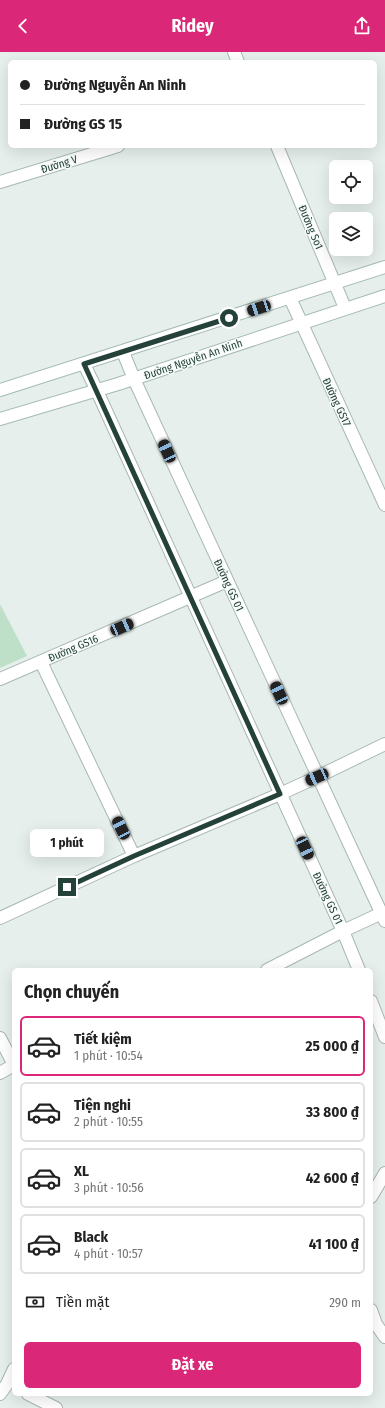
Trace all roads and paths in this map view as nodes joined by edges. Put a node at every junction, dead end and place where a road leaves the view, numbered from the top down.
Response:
1 (111, 148) edge
2 (277, 148) edge
3 (0, 182) edge
4 (385, 267) edge
5 (335, 284) junction
6 (385, 296) edge
7 (290, 298) junction
8 (345, 308) junction
9 (300, 323) junction
10 (123, 352) junction
11 (84, 364) junction
12 (134, 379) junction
13 (0, 390) edge
14 (97, 391) junction
15 (0, 419) edge
16 (385, 505) edge
17 (227, 581) junction
18 (190, 597) junction
19 (41, 662) junction
20 (0, 679) edge
21 (385, 744) edge
22 (317, 777) junction
23 (280, 794) junction
24 (134, 856) junction
25 (384, 916) edge
26 (0, 918) edge
27 (344, 931) junction
28 (271, 968) edge
29 (358, 968) edge
30 (373, 1006) edge
31 (385, 1037) edge
32 (0, 1038) edge
33 (12, 1061) edge
34 (12, 1066) edge
35 (0, 1073) edge
36 (385, 1173) edge
37 (373, 1194) edge
38 (373, 1316) edge
39 (385, 1337) edge
40 (12, 1374) edge
41 (7, 1388) edge
42 (32, 1396) edge
43 (55, 1408) edge

1 - 3 street, Đường V
2 - 5 street, Đường So1
4 - 5 street
5 - 7 street
5 - 8 street, Đường So1
6 - 8 street, Đường Nguyễn An Ninh
7 - 9 street, Đường GS17
7 - 10 street
8 - 9 street, Đường Nguyễn An Ninh
9 - 12 street, Đường Nguyễn An Ninh
9 - 16 street, Đường GS17
10 - 11 street
10 - 12 street, Đường GS 01
11 - 13 street
11 - 14 street, Đường GS 01
12 - 14 street, Đường Nguyễn An Ninh
12 - 17 street, Đường GS 01
14 - 15 street, Đường Nguyễn An Ninh
14 - 18 street, Đường GS 01
17 - 18 street, Đường GS16
17 - 22 street, Đường GS 01
18 - 19 street, Đường GS16
18 - 23 street, Đường GS 01
19 - 20 street, Đường GS16
19 - 24 street
21 - 22 street
22 - 23 street
22 - 25 street, Đường GS 01
23 - 24 street
23 - 27 street, Đường GS 01
24 - 26 street
25 - 27 street
27 - 28 street
27 - 29 street, Đường GS 01
30 - 31 street
32 - 33 street
34 - 35 street
36 - 37 street
38 - 39 street
40 - 41 street
42 - 43 street

